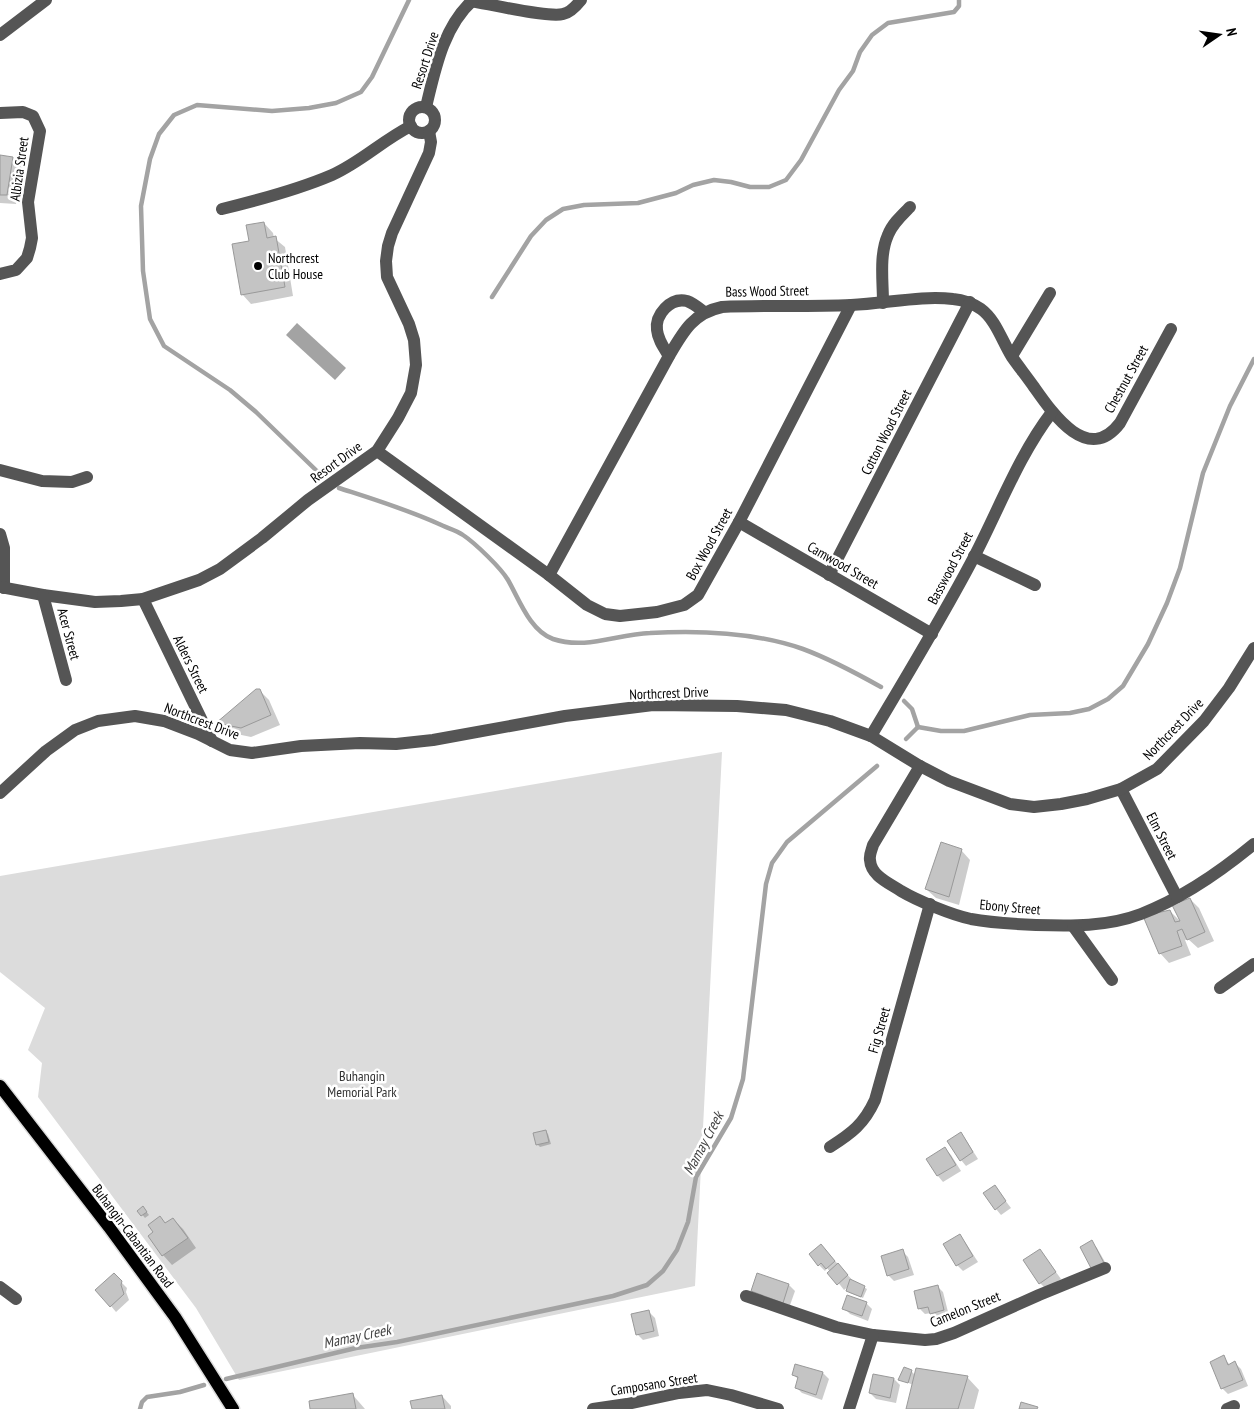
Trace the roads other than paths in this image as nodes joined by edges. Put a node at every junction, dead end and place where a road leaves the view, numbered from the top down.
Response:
1 (46, 0) edge
2 (581, 0) edge
3 (472, 1) edge
4 (0, 35) edge
5 (426, 107) junction
6 (0, 113) edge
7 (411, 126) junction
8 (429, 131) junction
9 (910, 207) dead end
10 (222, 209) dead end
11 (0, 274) edge
12 (1050, 293) dead end
13 (970, 302) junction
14 (883, 303) junction
15 (851, 305) junction
16 (704, 312) junction
17 (1171, 330) dead end
18 (669, 356) junction
19 (1012, 356) junction
20 (1052, 412) junction
21 (377, 451) junction
22 (0, 470) edge
23 (86, 477) dead end
24 (739, 522) junction
25 (0, 534) edge
26 (974, 556) junction
27 (549, 575) junction
28 (829, 575) junction
29 (1036, 585) dead end
30 (2, 587) edge
31 (44, 595) junction
32 (143, 599) junction
33 (932, 634) junction
34 (1254, 648) edge
35 (66, 680) dead end
36 (871, 736) junction
37 (212, 741) junction
38 (920, 766) junction
39 (1121, 789) junction
40 (1, 791) edge
41 (1254, 844) edge
42 (1177, 897) junction
43 (930, 904) junction
44 (1073, 926) junction
45 (1254, 964) edge
46 (1112, 980) dead end
47 (1220, 988) dead end
48 (0, 1086) edge
49 (830, 1147) dead end
50 (1105, 1268) dead end
51 (0, 1287) edge
52 (746, 1296) dead end
53 (16, 1299) dead end
54 (872, 1335) junction
55 (233, 1409) edge
56 (593, 1409) edge
57 (778, 1409) edge
58 (849, 1409) edge

1 - 4 street
2 - 3 street
3 - 5 street, Resort Drive
5 - 7 street
5 - 8 street
6 - 11 street, Albizia Street
7 - 8 street
7 - 10 street
8 - 21 street, Resort Drive
9 - 14 street
12 - 19 street
13 - 14 street, Bass Wood Street
13 - 19 street
13 - 28 street, Cotton Wood Street
14 - 15 street, Bass Wood Street
15 - 16 street, Bass Wood Street
15 - 24 street, Box Wood Street
16 - 18 street
16 - 18 street
17 - 20 street, Chestnut Street
18 - 27 street
19 - 20 street
20 - 26 street, Basswood Street
21 - 27 street, Box Wood Street
21 - 32 street, Resort Drive
22 - 23 street
24 - 27 street, Box Wood Street
24 - 28 street, Camwood Street
25 - 30 street
26 - 29 street
26 - 33 street, Basswood Street
28 - 33 street, Camwood Street
30 - 31 street, Resort Drive
31 - 32 street, Resort Drive
31 - 35 street, Acer Street
32 - 37 street, Alders Street
33 - 36 street, Basswood Street
34 - 39 street, Northcrest Drive
36 - 37 street, Northcrest Drive
36 - 38 street, Northcrest Drive
37 - 40 street, Northcrest Drive
38 - 39 street, Northcrest Drive
38 - 43 street, Ebony Street
39 - 42 street, Elm Street
41 - 42 street, Ebony Street
42 - 44 street, Ebony Street
43 - 44 street, Ebony Street
43 - 49 street, Fig Street
44 - 46 street
45 - 47 street
48 - 55 main road, Buhangin-Cabantian Road
50 - 54 street, Camelon Street
51 - 53 street
52 - 54 street, Camelon Street
54 - 58 street
56 - 57 street, Camposano Street

